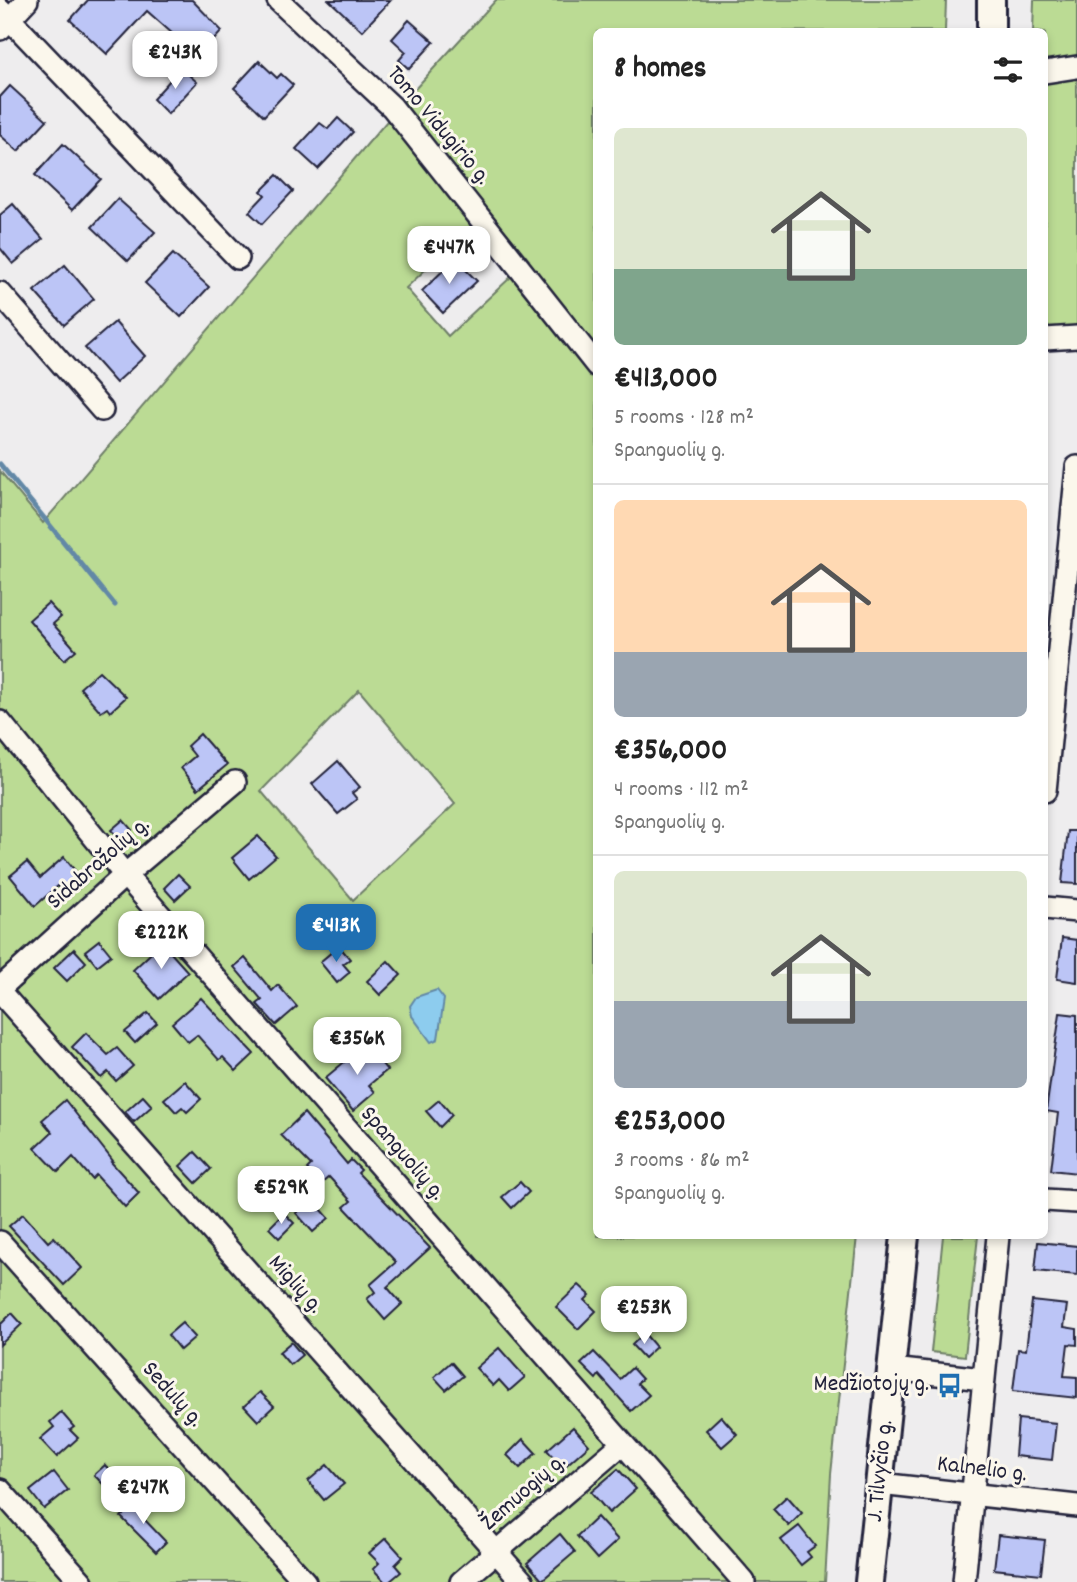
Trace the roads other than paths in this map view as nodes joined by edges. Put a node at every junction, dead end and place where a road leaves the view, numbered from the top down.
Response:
1 (27, 0) edge
2 (278, 0) edge
3 (991, 0) edge
4 (3, 19) edge
5 (991, 28) edge
6 (1077, 67) edge
7 (1048, 72) edge
8 (238, 258) dead end
9 (0, 292) edge
10 (1077, 337) edge
11 (1048, 339) edge
12 (593, 361) edge
13 (103, 410) dead end
14 (1077, 467) edge
15 (1069, 624) edge
16 (0, 722) edge
17 (1048, 769) edge
18 (235, 782) dead end
19 (125, 875) junction
20 (1048, 908) edge
21 (1077, 911) edge
22 (0, 990) edge
23 (1048, 1200) edge
24 (1077, 1202) edge
25 (905, 1239) edge
26 (998, 1239) edge
27 (0, 1242) edge
28 (892, 1369) junction
29 (983, 1379) junction
30 (622, 1444) junction
31 (880, 1484) junction
32 (0, 1490) edge
33 (970, 1496) junction
34 (1077, 1506) edge
35 (496, 1552) junction
36 (82, 1582) edge
37 (305, 1582) edge
38 (461, 1582) edge
39 (523, 1582) edge
40 (744, 1582) edge
41 (869, 1582) edge
42 (964, 1582) edge

1 - 4 street
2 - 12 street, Tomo Vidugirio g.
3 - 5 main road
4 - 8 street
6 - 7 street
9 - 13 street
10 - 11 street
14 - 15 street
15 - 17 street
16 - 19 street, Spanguolių g.
18 - 19 street, Sidabražolių g.
19 - 22 street, Sidabražolių g.
19 - 30 street, Spanguolių g.
20 - 21 street
22 - 35 street, Miglių g.
23 - 24 street
25 - 28 main road, J. Tilvyčio g.
26 - 29 street
27 - 37 street, Sedulų g.
28 - 29 street
28 - 31 main road, J. Tilvyčio g.
29 - 33 street
30 - 35 street, Žemuogių g.
30 - 40 street, Spanguolių g.
31 - 33 street, Kalnelio g.
31 - 41 main road, J. Tilvyčio g.
32 - 36 street
33 - 34 street, Kalnelio g.
33 - 42 street
35 - 38 street, Žemuogių g.
35 - 39 street, Miglių g.

